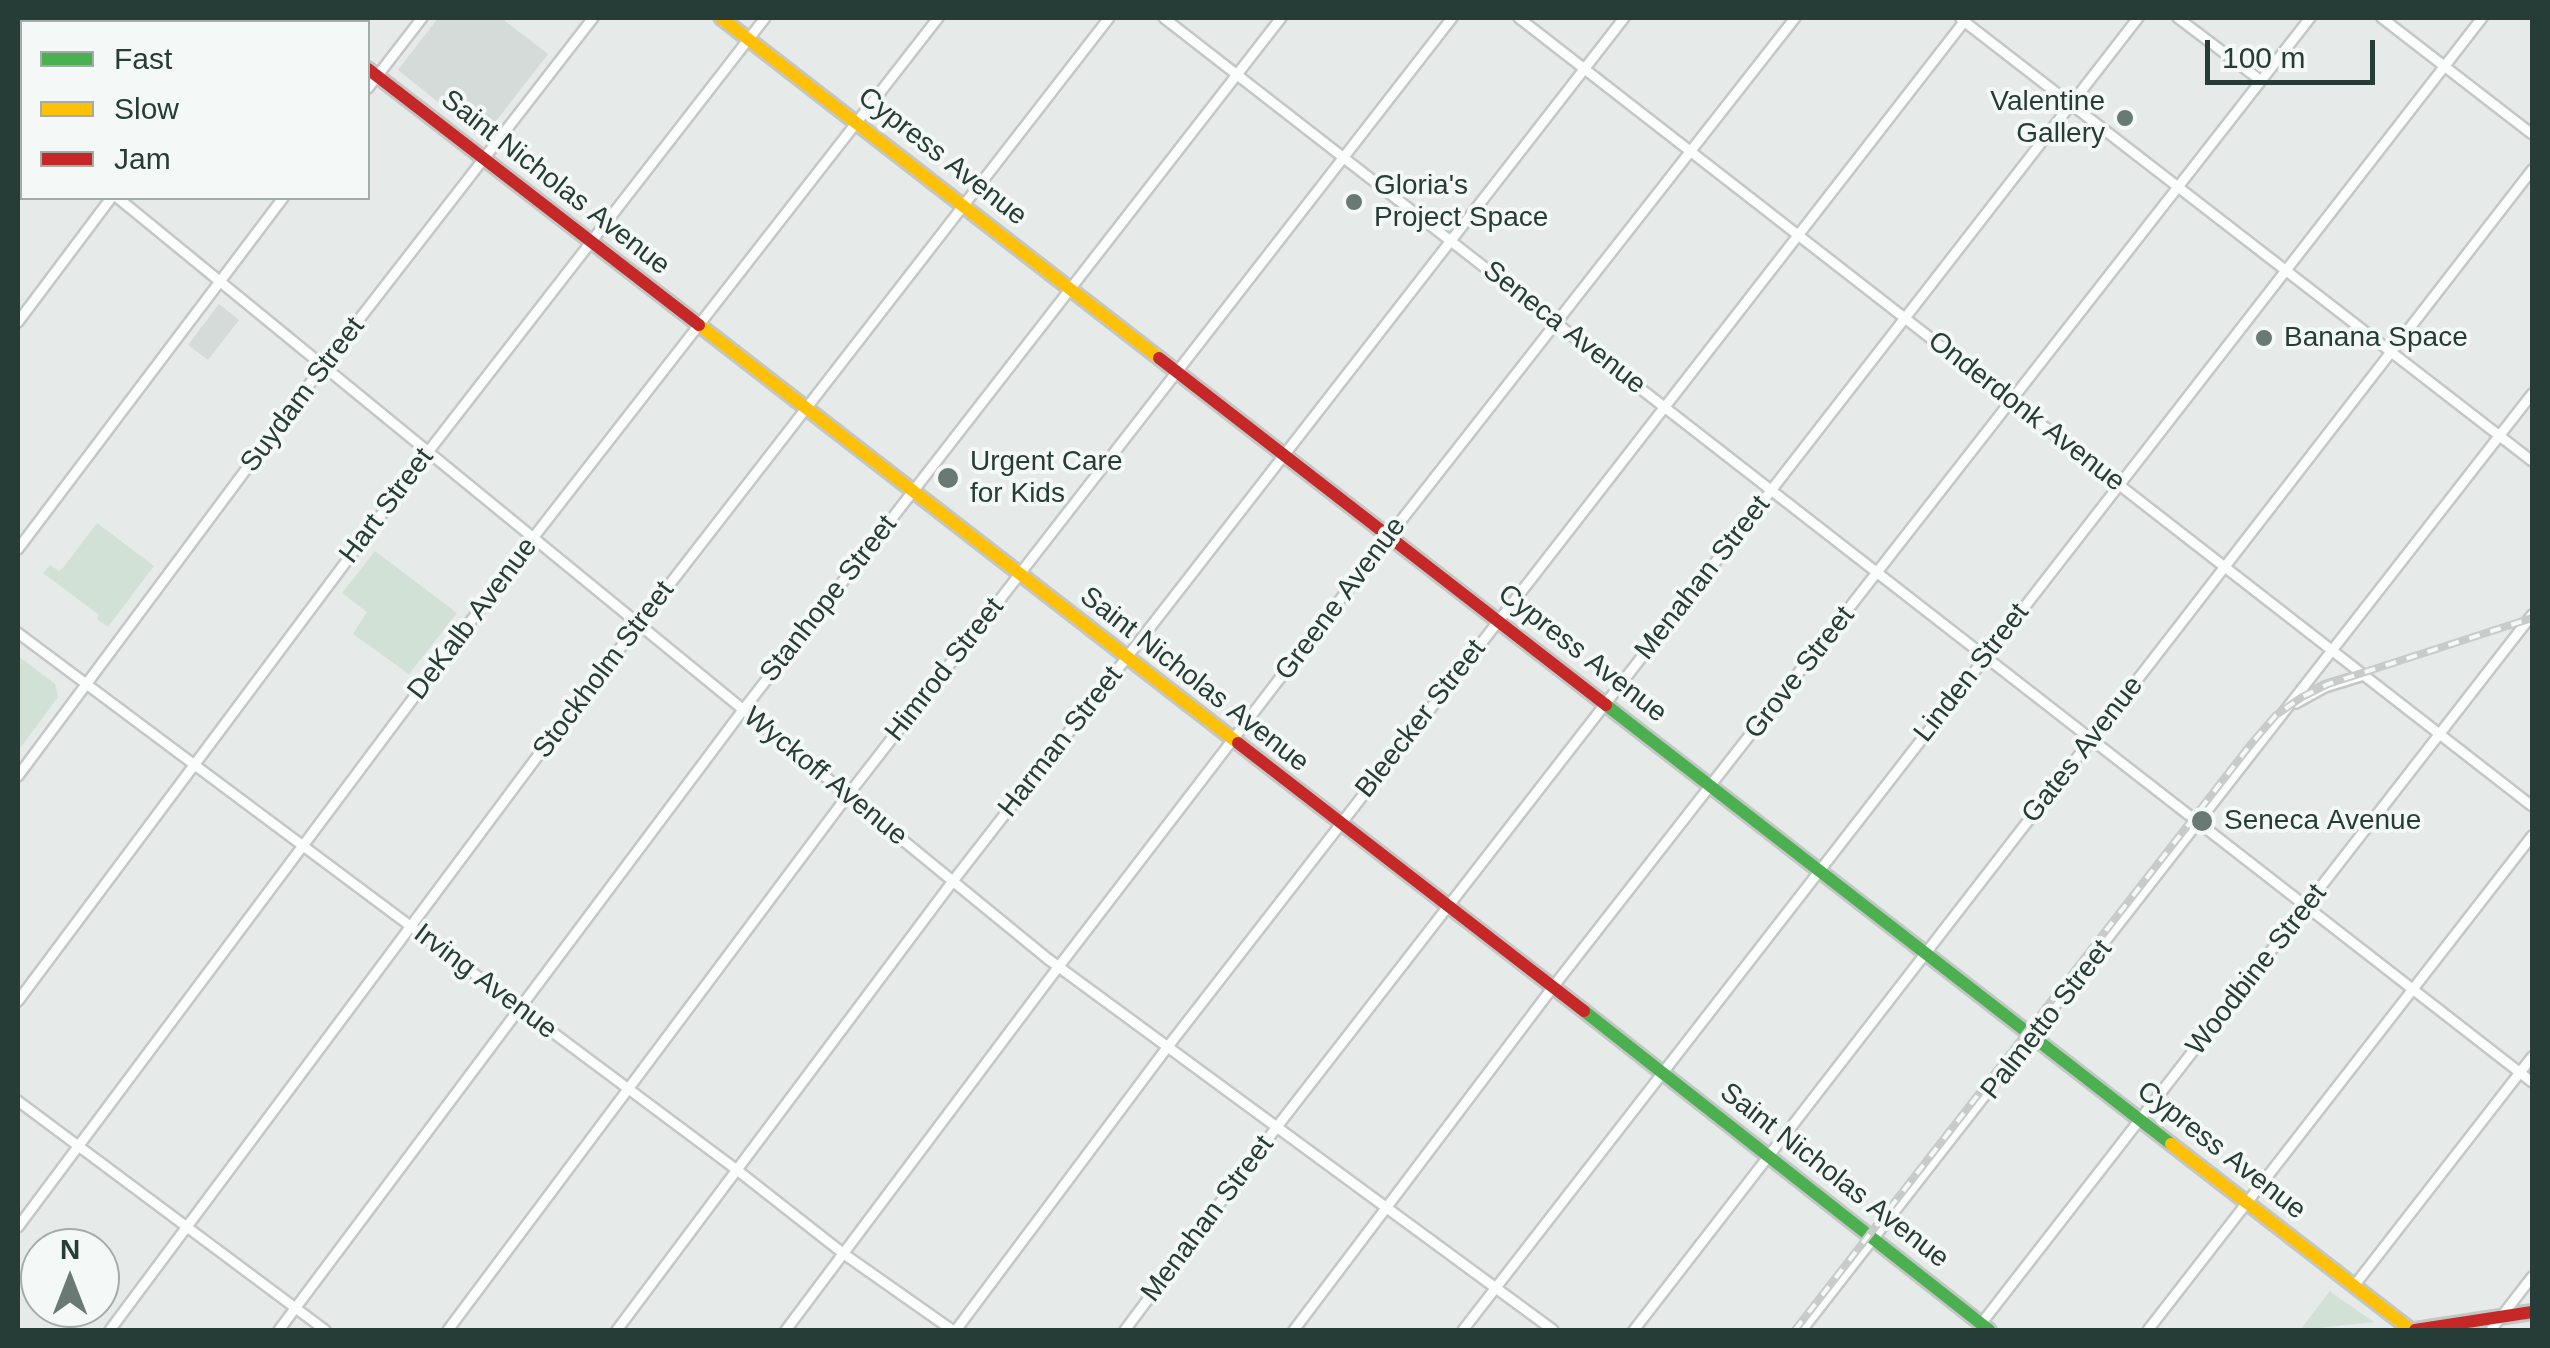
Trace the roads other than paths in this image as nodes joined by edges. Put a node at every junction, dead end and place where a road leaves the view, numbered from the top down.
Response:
1 (422, 18) edge
2 (593, 18) edge
3 (721, 18) edge
4 (765, 18) edge
5 (938, 18) edge
6 (1109, 18) edge
7 (1164, 18) edge
8 (1280, 18) edge
9 (1452, 18) edge
10 (1518, 18) edge
11 (1624, 18) edge
12 (1795, 18) edge
13 (2138, 18) edge
14 (2178, 18) edge
15 (2310, 18) edge
16 (2382, 18) edge
17 (2482, 18) edge
18 (1963, 19) edge
19 (748, 39) junction
20 (2444, 66) junction
21 (1584, 68) junction
22 (1236, 74) junction
23 (371, 78) edge
24 (2260, 80) junction
25 (2071, 104) junction
26 (856, 122) junction
27 (2532, 134) edge
28 (1691, 152) junction
29 (1343, 157) junction
30 (484, 160) junction
31 (2532, 170) edge
32 (2178, 187) junction
33 (113, 200) edge
34 (118, 200) edge
35 (280, 200) edge
36 (963, 206) junction
37 (1798, 235) junction
38 (1450, 240) junction
39 (591, 242) junction
40 (2286, 270) junction
41 (219, 280) junction
42 (1070, 287) junction
43 (1905, 318) junction
44 (18, 322) edge
45 (1558, 324) junction
46 (698, 326) junction
47 (2392, 352) junction
48 (324, 366) junction
49 (1178, 372) junction
50 (2532, 394) edge
51 (2012, 401) junction
52 (1664, 406) junction
53 (805, 408) junction
54 (2500, 436) junction
55 (428, 452) junction
56 (1282, 453) junction
57 (2532, 461) edge
58 (2119, 484) junction
59 (1772, 490) junction
60 (912, 492) junction
61 (1389, 536) junction
62 (534, 538) junction
63 (18, 549) edge
64 (2226, 567) junction
65 (1878, 573) junction
66 (1019, 575) junction
67 (2532, 615) edge
68 (1497, 620) junction
69 (638, 624) junction
70 (18, 633) edge
71 (2334, 651) junction
72 (1986, 656) junction
73 (1126, 658) junction
74 (2364, 675) junction
75 (85, 684) junction
76 (1605, 704) junction
77 (2290, 707) junction
78 (743, 710) junction
79 (2440, 734) junction
80 (2092, 739) junction
81 (1233, 741) junction
82 (194, 764) junction
83 (18, 776) edge
84 (1712, 787) junction
85 (848, 795) junction
86 (2532, 806) edge
87 (2200, 823) junction
88 (1340, 824) junction
89 (2532, 836) edge
90 (303, 846) junction
91 (1819, 870) junction
92 (953, 882) junction
93 (1448, 906) junction
94 (2306, 906) junction
95 (412, 927) junction
96 (1925, 954) junction
97 (1058, 967) junction
98 (1553, 987) junction
99 (2414, 989) junction
100 (18, 1002) edge
101 (520, 1008) junction
102 (2033, 1038) junction
103 (1166, 1049) junction
104 (2532, 1057) edge
105 (2520, 1072) junction
106 (1661, 1073) junction
107 (2532, 1082) edge
108 (629, 1089) junction
109 (18, 1101) edge
110 (2140, 1120) junction
111 (1276, 1128) junction
112 (78, 1146) junction
113 (1768, 1156) junction
114 (738, 1170) junction
115 (2247, 1203) junction
116 (1386, 1208) junction
117 (18, 1228) edge
118 (187, 1228) junction
119 (1876, 1240) junction
120 (844, 1254) junction
121 (2532, 1277) edge
122 (2354, 1286) junction
123 (1495, 1288) junction
124 (295, 1309) junction
125 (2532, 1312) edge
126 (2502, 1317) junction
127 (1985, 1327) edge
128 (110, 1330) edge
129 (279, 1330) edge
130 (324, 1330) edge
131 (448, 1330) edge
132 (617, 1330) edge
133 (786, 1330) edge
134 (954, 1330) edge
135 (1125, 1330) edge
136 (1294, 1330) edge
137 (1463, 1330) edge
138 (1553, 1330) edge
139 (1634, 1330) edge
140 (1802, 1330) edge
141 (2148, 1330) edge
142 (2413, 1330) edge
143 (2491, 1330) edge

1 - 23 street
2 - 30 street, Suydam Street
3 - 19 main road, Cypress Avenue
4 - 19 street, Hart Street
5 - 26 street, DeKalb Avenue
6 - 36 street, Stockholm Street
7 - 22 street, Seneca Avenue
8 - 22 street, Stanhope Street
9 - 29 street, Himrod Street
10 - 21 street, Onderdonk Avenue
11 - 21 street, Harman Street
12 - 28 street, Greene Avenue
13 - 25 street, Menahan Street
14 - 24 street
15 - 24 street, Grove Street
16 - 20 street
17 - 20 street, Linden Street
18 - 25 street
18 - 37 street, Bleecker Street
19 - 26 main road, Cypress Avenue
19 - 39 street, Hart Street
20 - 27 street
20 - 40 street, Linden Street
21 - 28 street, Onderdonk Avenue
21 - 38 street, Harman Street
22 - 29 street, Seneca Avenue
22 - 42 street, Stanhope Street
23 - 30 main road, Saint Nicholas Avenue
24 - 32 street, Grove Street
25 - 32 street
25 - 43 street, Menahan Street
26 - 36 main road, Cypress Avenue
26 - 46 street, DeKalb Avenue
28 - 37 street, Onderdonk Avenue
28 - 45 street, Greene Avenue
29 - 38 street, Seneca Avenue
29 - 49 street, Himrod Street
30 - 39 main road, Saint Nicholas Avenue
30 - 48 street, Suydam Street
31 - 47 street, Gates Avenue
32 - 40 street
32 - 51 street, Grove Street
33 - 44 street
34 - 41 street, Wyckoff Avenue
35 - 41 street
36 - 42 main road, Cypress Avenue
36 - 53 street, Stockholm Street
37 - 43 street, Onderdonk Avenue
37 - 52 street, Bleecker Street
38 - 45 street, Seneca Avenue
38 - 56 street, Harman Street
39 - 46 main road, Saint Nicholas Avenue
39 - 55 street, Hart Street
40 - 47 street
40 - 58 street, Linden Street
41 - 48 street, Wyckoff Avenue
41 - 63 street
42 - 49 main road, Cypress Avenue
42 - 60 street, Stanhope Street
43 - 51 street, Onderdonk Avenue
43 - 59 street, Menahan Street
45 - 52 street, Seneca Avenue
45 - 61 street, Greene Avenue
46 - 53 main road, Saint Nicholas Avenue
46 - 62 street, DeKalb Avenue
47 - 54 street
47 - 64 street, Gates Avenue
48 - 55 street, Wyckoff Avenue
48 - 75 street, Suydam Street
49 - 56 main road, Cypress Avenue
49 - 66 street, Himrod Street
50 - 54 street, Palmetto Street
51 - 58 street, Onderdonk Avenue
51 - 65 street, Grove Street
52 - 59 street, Seneca Avenue
52 - 68 street, Bleecker Street
53 - 60 main road, Saint Nicholas Avenue
53 - 69 street, Stockholm Street
54 - 57 street
54 - 71 street, Palmetto Street
55 - 62 street, Wyckoff Avenue
55 - 82 street, Hart Street
56 - 61 main road, Cypress Avenue
56 - 73 street, Harman Street
58 - 64 street, Onderdonk Avenue
58 - 72 street, Linden Street
59 - 65 street, Seneca Avenue
59 - 76 street, Menahan Street
60 - 66 main road, Saint Nicholas Avenue
60 - 78 street, Stanhope Street
61 - 68 main road, Cypress Avenue
61 - 81 street, Greene Avenue
62 - 69 street, Wyckoff Avenue
62 - 90 street, DeKalb Avenue
64 - 71 street, Onderdonk Avenue
64 - 80 street, Gates Avenue
65 - 72 street, Seneca Avenue
65 - 84 street, Grove Street
66 - 73 main road, Saint Nicholas Avenue
66 - 85 street, Himrod Street
67 - 79 street, Woodbine Street
68 - 76 main road, Cypress Avenue
68 - 88 street, Bleecker Street
69 - 78 street, Wyckoff Avenue
69 - 95 street, Stockholm Street
70 - 75 street, Irving Avenue
71 - 74 street, Onderdonk Avenue
71 - 77 street, Palmetto Street
72 - 80 street, Seneca Avenue
72 - 91 street, Linden Street
73 - 81 main road, Saint Nicholas Avenue
73 - 92 street, Harman Street
74 - 77 street, Palmetto Street
74 - 79 street, Onderdonk Avenue
75 - 82 street, Irving Avenue
75 - 83 street, Suydam Street
76 - 84 main road, Cypress Avenue
76 - 93 street, Menahan Street
77 - 87 street, Palmetto Street
78 - 85 street, Wyckoff Avenue
78 - 101 street, Stanhope Street
79 - 86 street, Onderdonk Avenue
79 - 94 street, Woodbine Street
80 - 87 street, Seneca Avenue
80 - 96 street, Gates Avenue
81 - 88 main road, Saint Nicholas Avenue
81 - 97 street, Greene Avenue
82 - 90 street, Irving Avenue
82 - 100 street, Hart Street
84 - 91 main road, Cypress Avenue
84 - 98 street, Grove Street
85 - 92 street, Wyckoff Avenue
85 - 108 street, Himrod Street
87 - 94 street, Seneca Avenue
87 - 102 street, Palmetto Street
88 - 93 main road, Saint Nicholas Avenue
88 - 103 street, Bleecker Street
89 - 99 street
90 - 95 street, Irving Avenue
90 - 112 street, DeKalb Avenue
91 - 96 main road, Cypress Avenue
91 - 106 street, Linden Street
92 - 97 street, Wyckoff Avenue
92 - 114 street, Harman Street
93 - 98 main road, Saint Nicholas Avenue
93 - 111 street, Menahan Street
94 - 99 street, Seneca Avenue
94 - 110 street, Woodbine Street
95 - 101 street, Irving Avenue
95 - 118 street, Stockholm Street
96 - 102 main road, Cypress Avenue
96 - 113 street, Gates Avenue
97 - 103 street, Wyckoff Avenue
97 - 120 street, Greene Avenue
98 - 106 main road, Saint Nicholas Avenue
98 - 116 street, Grove Street
99 - 105 street, Seneca Avenue
99 - 115 street
101 - 108 street, Irving Avenue
101 - 124 street, Stanhope Street
102 - 110 main road, Cypress Avenue
102 - 119 street, Palmetto Street
103 - 111 street, Wyckoff Avenue
103 - 134 street, Bleecker Street
104 - 105 street
105 - 107 street, Seneca Avenue
105 - 122 street
106 - 113 main road, Saint Nicholas Avenue
106 - 123 street, Linden Street
108 - 114 street, Irving Avenue
108 - 131 street, Himrod Street
109 - 112 street
110 - 115 main road, Cypress Avenue
110 - 127 street, Woodbine Street
111 - 116 street, Wyckoff Avenue
111 - 135 street, Menahan Street
112 - 117 street, DeKalb Avenue
112 - 118 street
113 - 119 main road, Saint Nicholas Avenue
113 - 139 street, Gates Avenue
114 - 120 street, Irving Avenue
114 - 132 street, Harman Street
115 - 122 main road, Cypress Avenue
115 - 141 street
116 - 123 street, Wyckoff Avenue
116 - 136 street, Grove Street
118 - 124 street
118 - 128 street, Stockholm Street
119 - 127 main road, Saint Nicholas Avenue
119 - 140 street, Palmetto Street
120 - 133 street, Greene Avenue
120 - 134 street, Irving Avenue
121 - 126 street
122 - 142 main road, Cypress Avenue
123 - 137 street, Linden Street
123 - 138 street, Wyckoff Avenue
124 - 129 street, Stanhope Street
124 - 130 street
125 - 126 main road
126 - 142 main road
126 - 143 street

